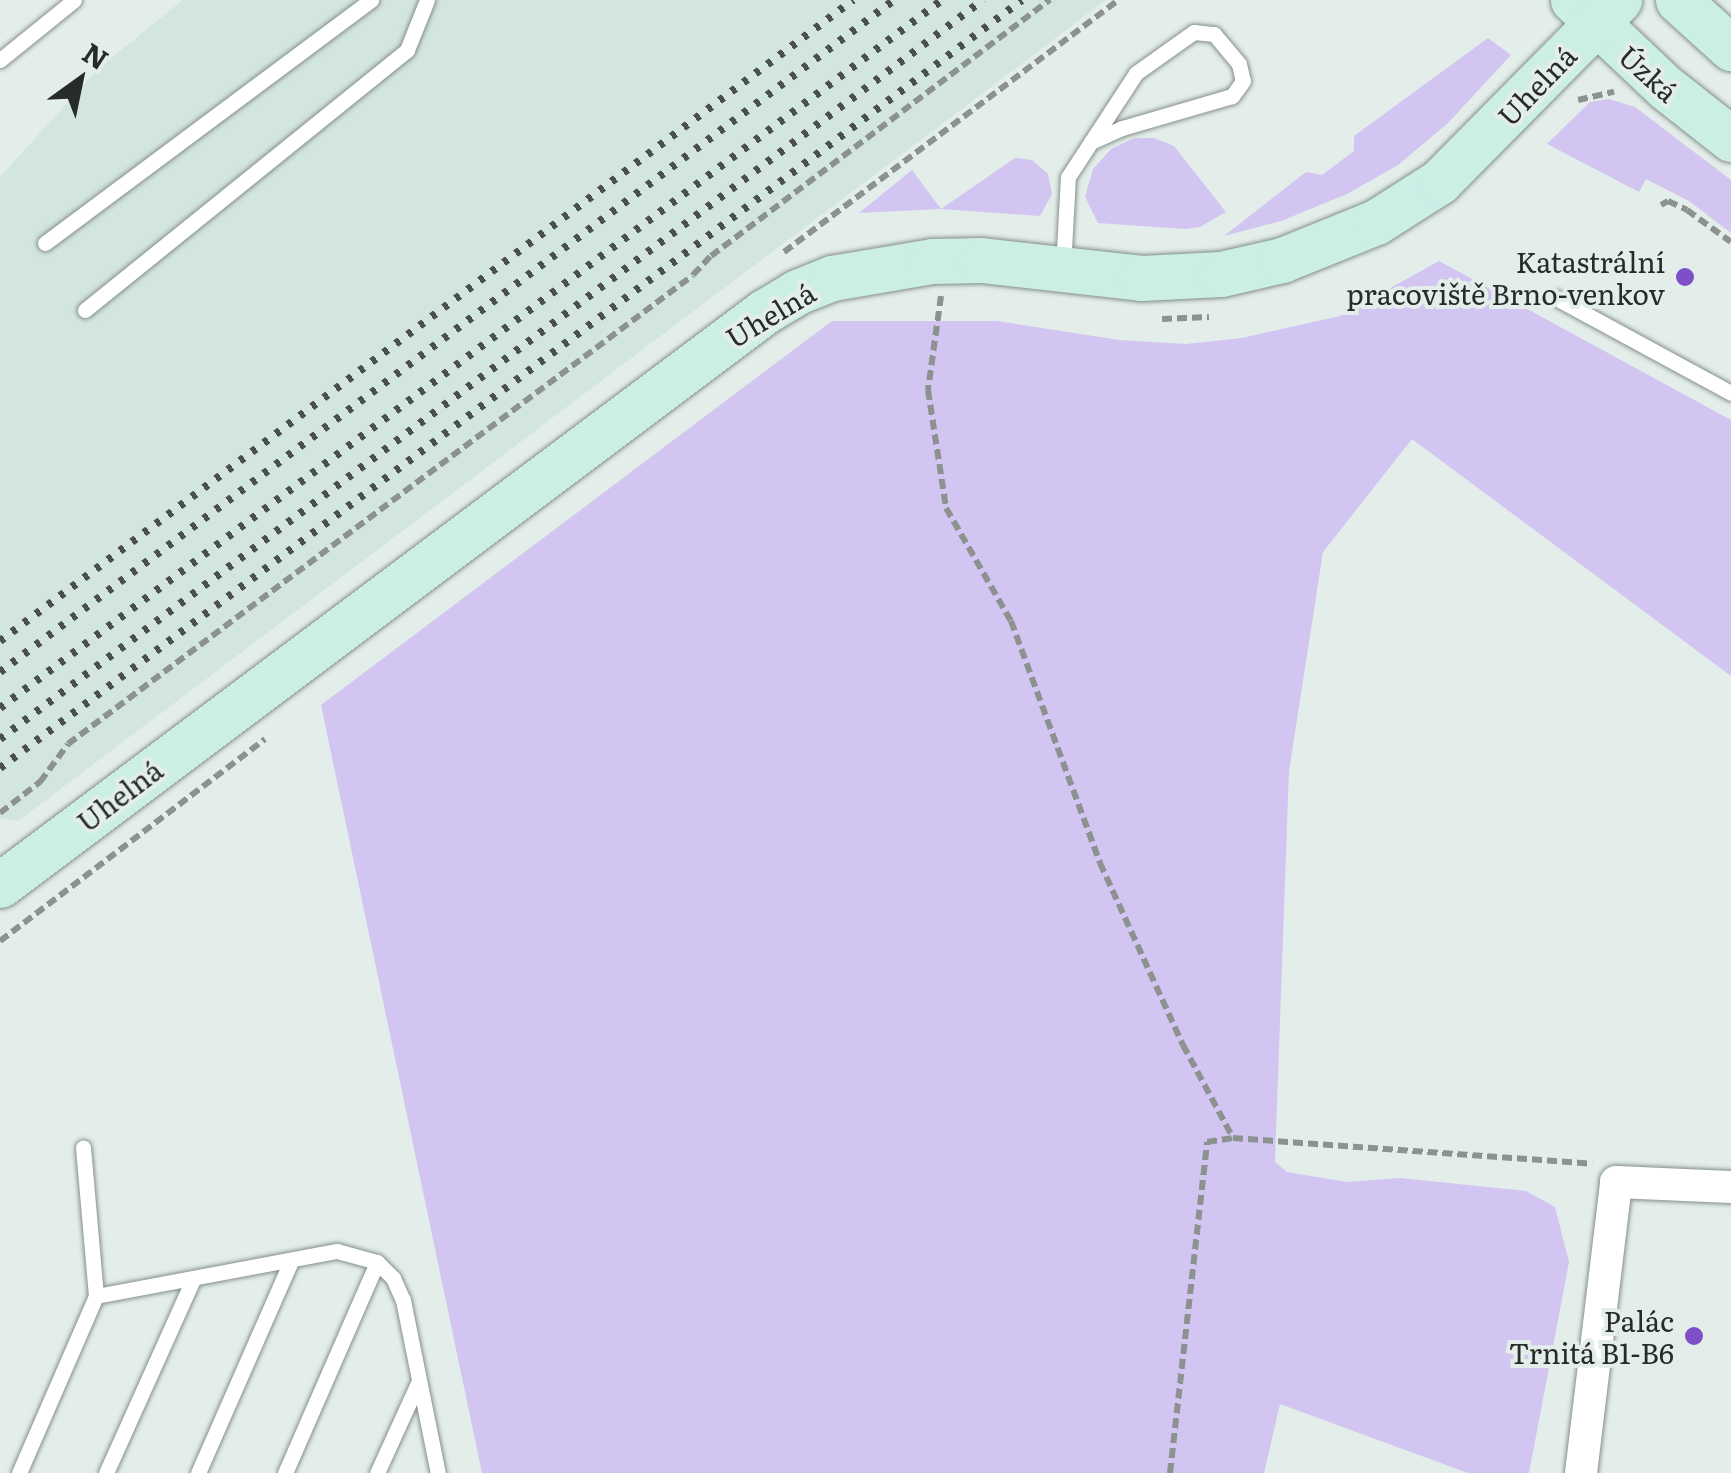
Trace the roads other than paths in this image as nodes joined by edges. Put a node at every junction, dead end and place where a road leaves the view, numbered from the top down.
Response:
1 (74, 0) edge
2 (371, 0) edge
3 (427, 0) edge
4 (1678, 0) edge
5 (1595, 8) edge
6 (1731, 48) edge
7 (0, 60) edge
8 (1731, 139) edge
9 (1091, 142) junction
10 (46, 242) dead end
11 (1063, 269) junction
12 (1556, 298) dead end
13 (85, 310) dead end
14 (1731, 393) edge
15 (0, 885) edge
16 (84, 1148) dead end
17 (1731, 1187) edge
18 (377, 1262) junction
19 (290, 1263) junction
20 (193, 1280) junction
21 (96, 1296) junction
22 (420, 1380) junction
23 (20, 1473) edge
24 (106, 1473) edge
25 (198, 1473) edge
26 (285, 1473) edge
27 (377, 1473) edge
28 (438, 1473) edge
29 (1580, 1473) edge

1 - 7 lane
2 - 10 lane
3 - 13 lane
4 - 6 main road
5 - 8 main road, Úzká
5 - 11 main road, Uhelná
9 - 9 lane
9 - 11 lane
11 - 15 main road, Uhelná
12 - 14 lane
16 - 21 lane
17 - 29 street
18 - 19 lane
18 - 22 lane
18 - 26 lane
19 - 20 lane
19 - 25 lane
20 - 21 lane
20 - 24 lane
21 - 23 lane
22 - 27 lane
22 - 28 lane

